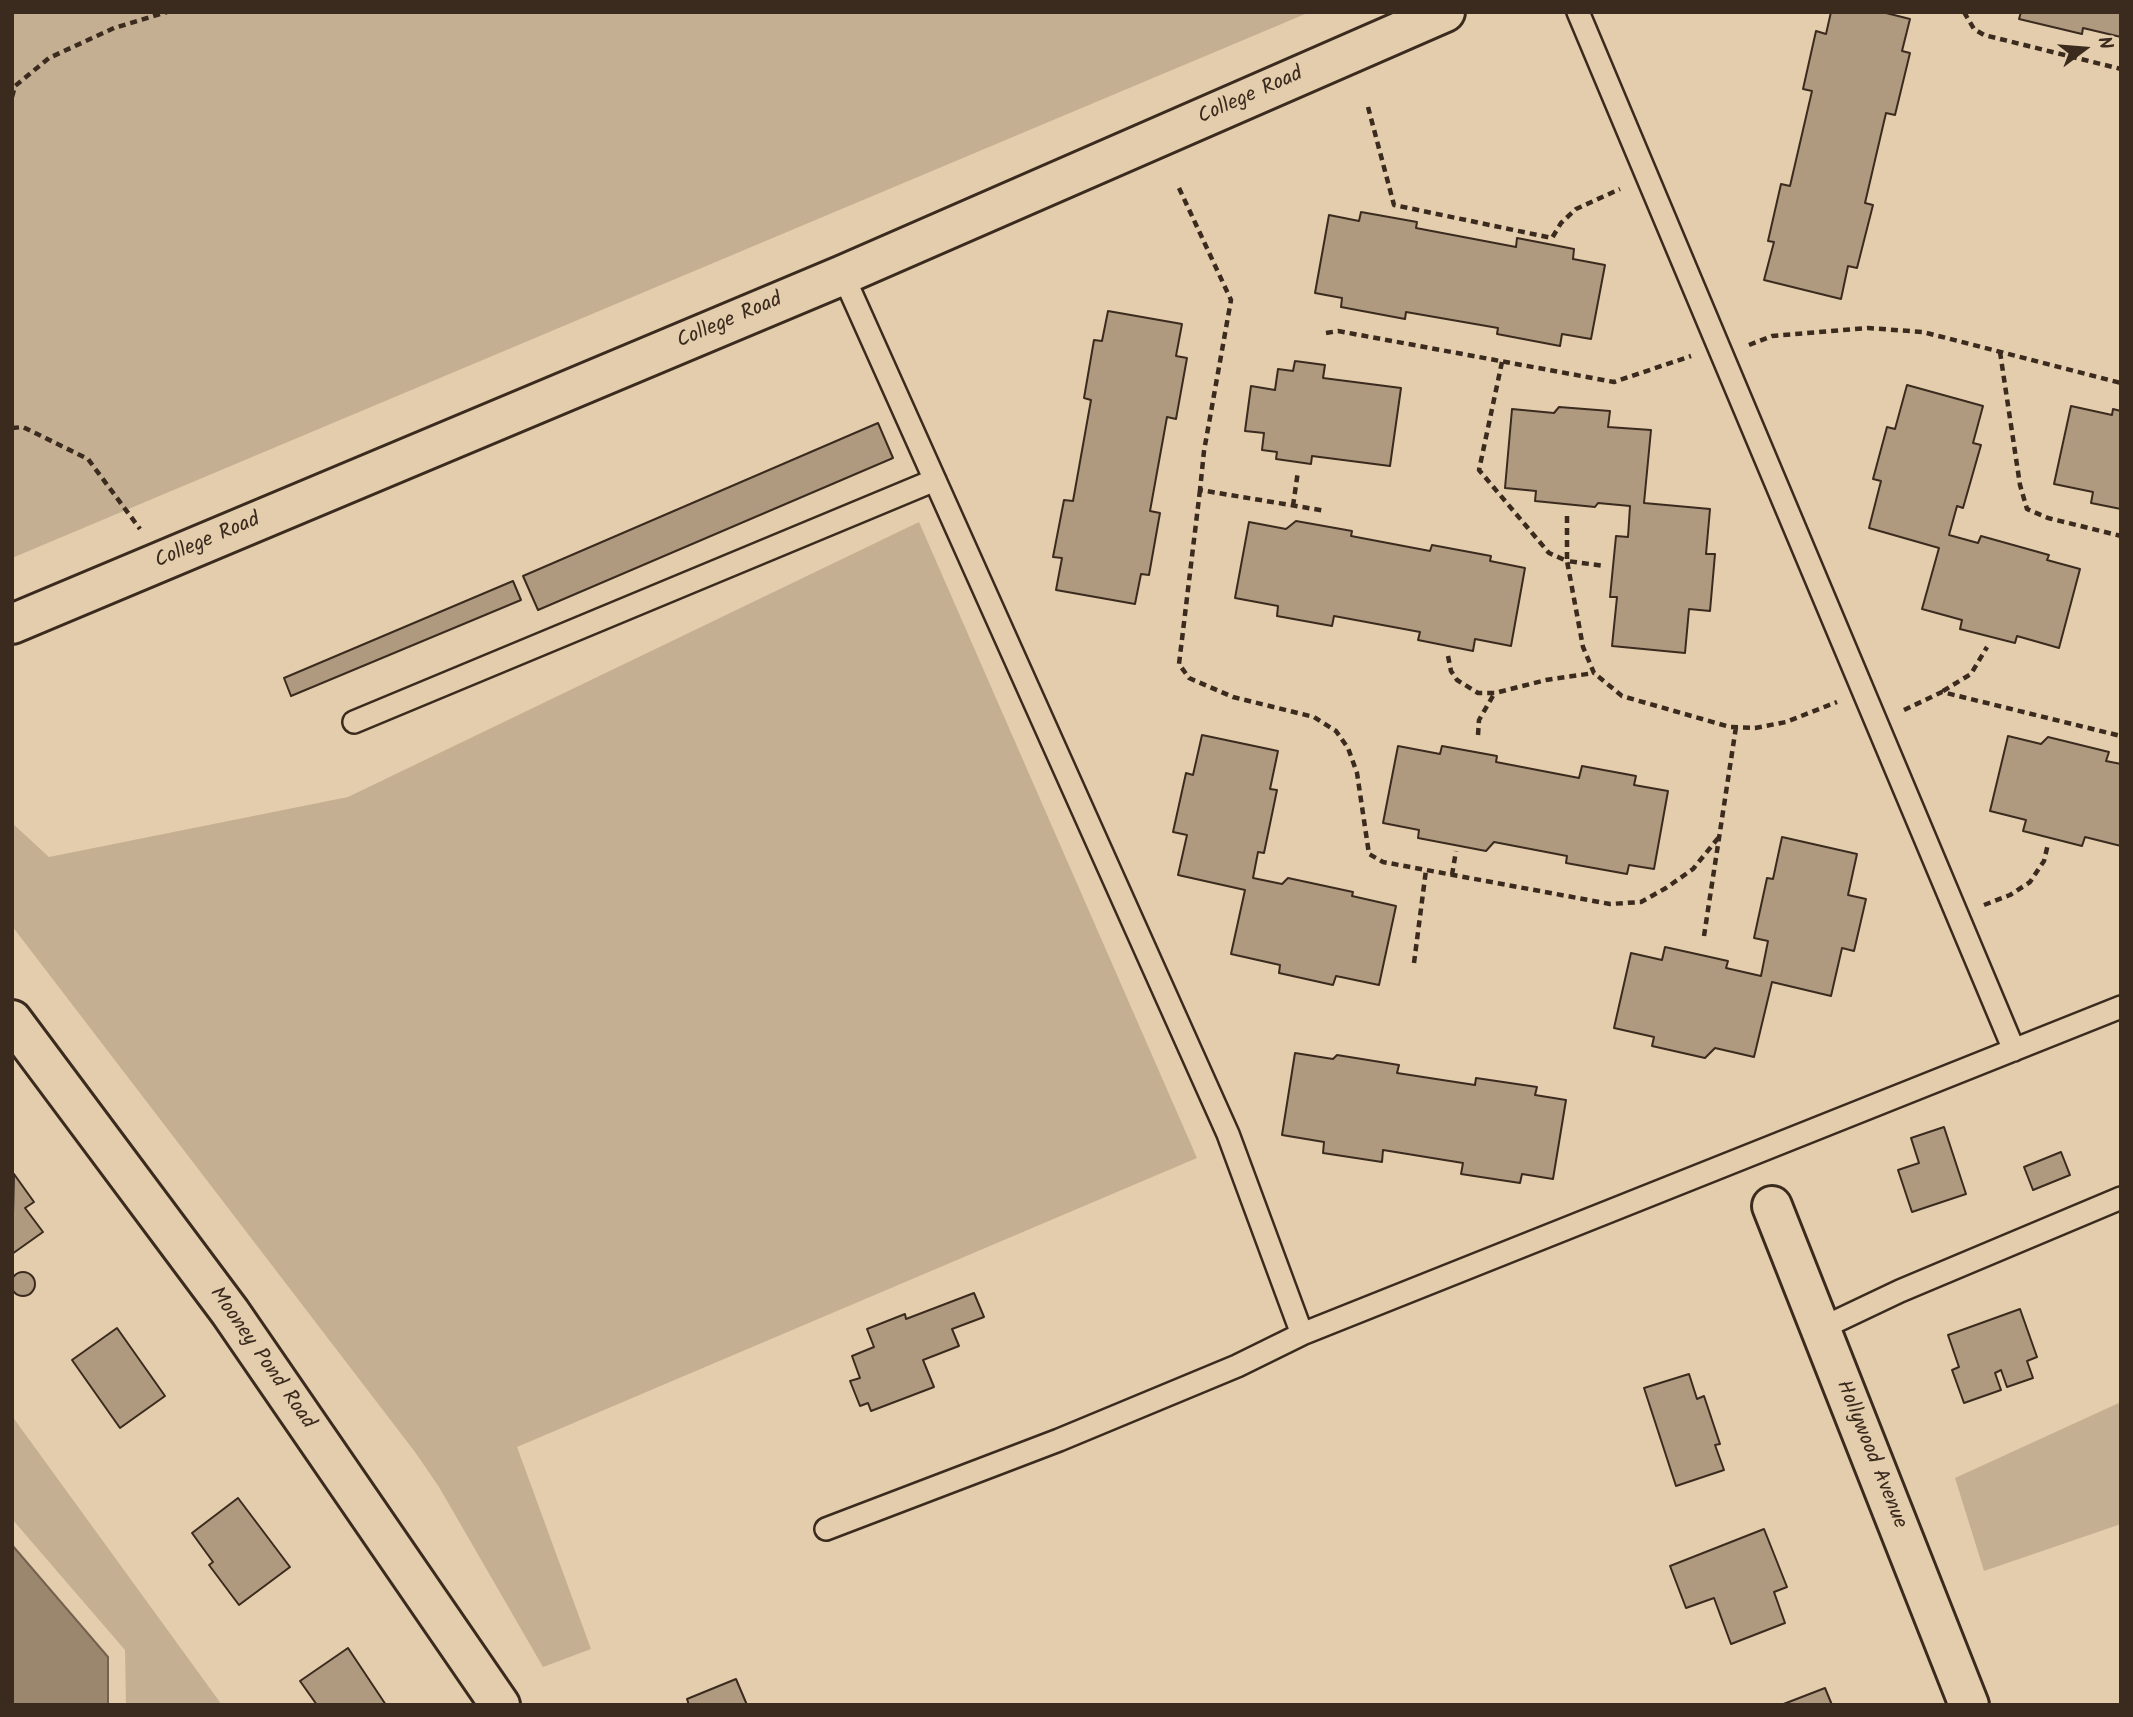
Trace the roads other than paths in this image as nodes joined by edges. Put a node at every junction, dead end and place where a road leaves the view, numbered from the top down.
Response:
1 (1445, 12) edge
2 (1578, 12) edge
3 (843, 275) junction
4 (936, 480) junction
5 (12, 624) edge
6 (354, 722) dead end
7 (2121, 1007) edge
8 (12, 1020) edge
9 (2014, 1050) junction
10 (2121, 1198) edge
11 (1772, 1206) dead end
12 (1820, 1329) junction
13 (1302, 1334) junction
14 (826, 1529) dead end
15 (500, 1705) edge
16 (1969, 1705) edge

1 - 3 street, College Road
2 - 9 lane
3 - 4 lane
3 - 5 street, College Road
4 - 6 lane
4 - 13 lane
7 - 9 lane
8 - 15 street, Mooney Pond Road
9 - 13 lane
10 - 12 lane
11 - 12 street, Hollywood Avenue
12 - 16 street, Hollywood Avenue
13 - 14 lane

